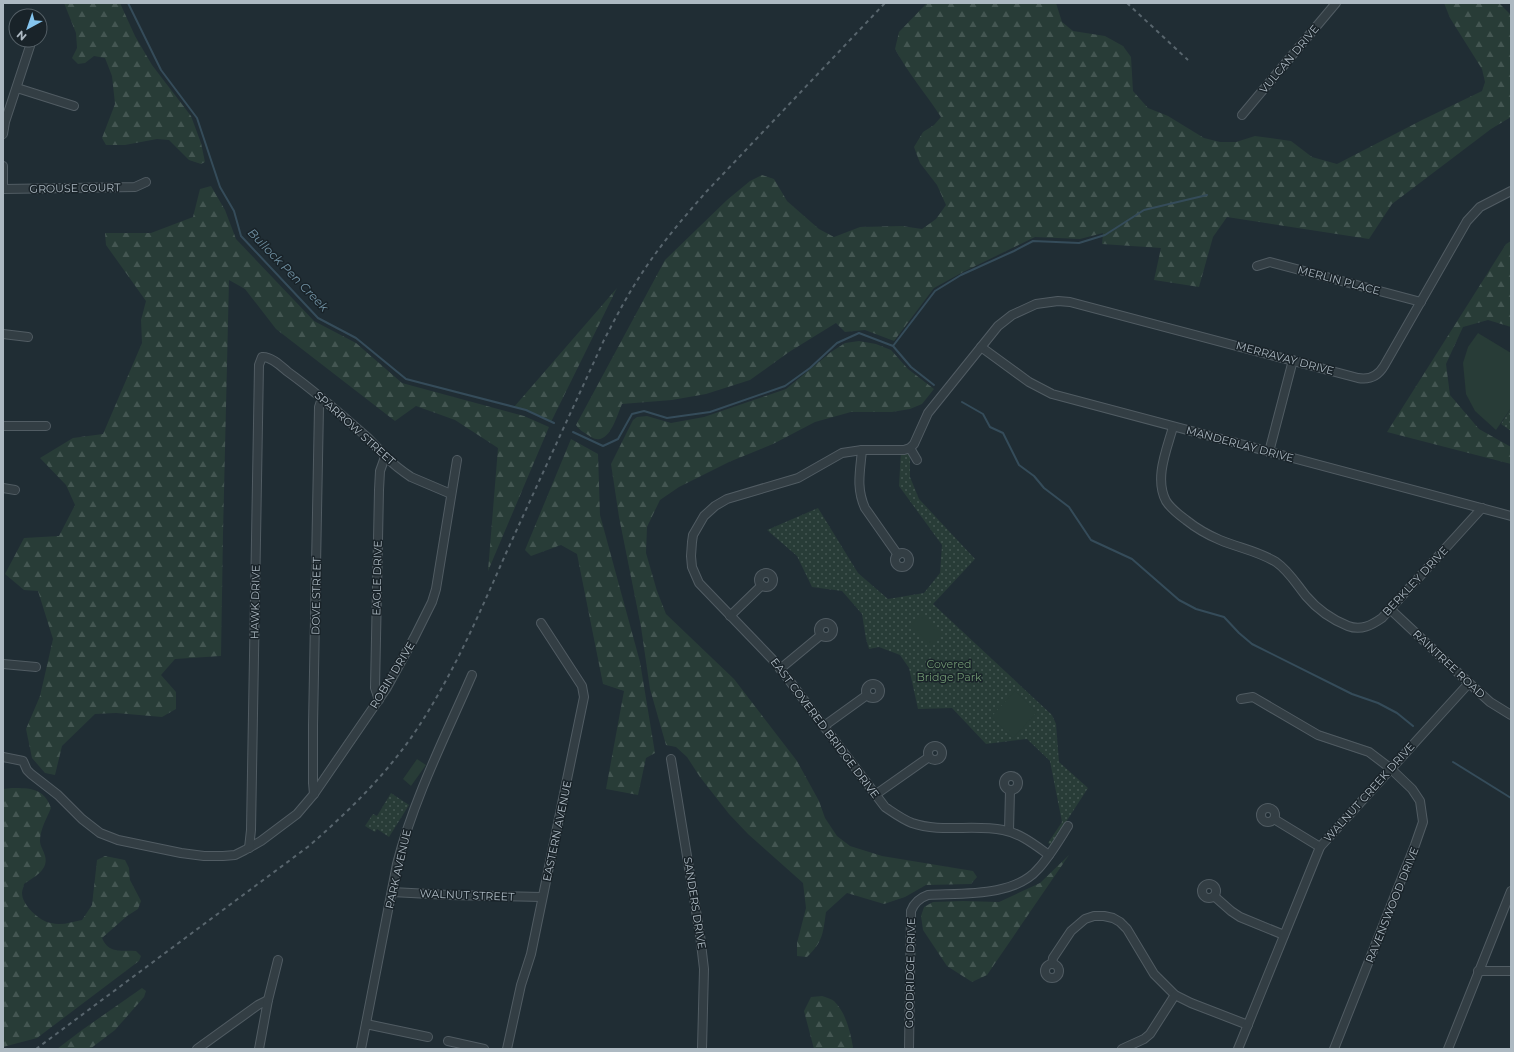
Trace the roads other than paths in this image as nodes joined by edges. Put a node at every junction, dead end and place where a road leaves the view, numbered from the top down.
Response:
1 (1336, 3) edge
2 (30, 48) edge
3 (17, 88) junction
4 (74, 106) dead end
5 (1242, 116) dead end
6 (3, 134) edge
7 (3, 166) edge
8 (146, 182) dead end
9 (3, 189) edge
10 (1511, 191) edge
11 (1256, 266) dead end
12 (1421, 302) junction
13 (3, 334) edge
14 (28, 337) dead end
15 (981, 346) junction
16 (262, 357) joint
17 (1293, 360) junction
18 (322, 398) junction
19 (3, 426) edge
20 (46, 426) dead end
21 (1173, 427) junction
22 (910, 448) junction
23 (862, 450) junction
24 (1270, 452) junction
25 (385, 456) junction
26 (457, 460) dead end
27 (917, 460) dead end
28 (3, 488) edge
29 (15, 490) dead end
30 (451, 494) junction
31 (1482, 508) junction
32 (1511, 516) edge
33 (898, 555) dead end
34 (762, 585) dead end
35 (1390, 609) junction
36 (730, 616) junction
37 (541, 623) dead end
38 (821, 635) dead end
39 (3, 664) edge
40 (36, 667) dead end
41 (780, 669) junction
42 (472, 675) dead end
43 (1469, 683) junction
44 (867, 695) dead end
45 (1240, 699) dead end
46 (379, 700) junction
47 (1511, 715) edge
48 (824, 726) junction
49 (3, 757) edge
50 (929, 757) dead end
51 (671, 759) dead end
52 (1390, 768) junction
53 (1010, 790) dead end
54 (314, 794) junction
55 (875, 795) junction
56 (1274, 819) dead end
57 (1068, 826) dead end
58 (1009, 831) junction
59 (1320, 847) junction
60 (249, 848) junction
61 (1049, 855) junction
62 (1511, 891) edge
63 (392, 892) junction
64 (1214, 896) dead end
65 (542, 897) junction
66 (1284, 935) junction
67 (278, 960) dead end
68 (1052, 964) dead end
69 (1478, 971) junction
70 (1511, 971) edge
71 (1175, 995) junction
72 (268, 1000) junction
73 (366, 1024) junction
74 (1248, 1025) junction
75 (428, 1037) dead end
76 (448, 1041) dead end
77 (197, 1049) edge
78 (259, 1049) edge
79 (361, 1049) edge
80 (484, 1049) edge
81 (507, 1049) edge
82 (702, 1049) edge
83 (909, 1049) edge
84 (1122, 1049) edge
85 (1238, 1049) edge
86 (1334, 1049) edge
87 (1448, 1049) edge

1 - 5 street, VULCAN DRIVE
2 - 3 street
3 - 4 street
3 - 6 street
7 - 9 street
8 - 9 street, GROUSE COURT
10 - 12 street, MERRAVAY DRIVE
11 - 12 street, MERLIN PLACE
12 - 17 street, MERRAVAY DRIVE
13 - 14 street
15 - 17 street, MERRAVAY DRIVE
15 - 21 street, MANDERLAY DRIVE
15 - 22 street
16 - 18 street, SPARROW STREET
16 - 60 street, HAWK DRIVE
17 - 24 street
18 - 25 street, SPARROW STREET
18 - 54 street, DOVE STREET
19 - 20 street
21 - 24 street, MANDERLAY DRIVE
21 - 35 street, BERKLEY DRIVE
22 - 23 street, EAST COVERED BRIDGE DRIVE
22 - 27 street
23 - 33 street
23 - 36 street, EAST COVERED BRIDGE DRIVE
24 - 31 street, MANDERLAY DRIVE
25 - 30 street, SPARROW STREET
25 - 46 street, EAGLE DRIVE
26 - 30 street, ROBIN DRIVE
28 - 29 street
30 - 46 street, ROBIN DRIVE
31 - 32 street, MANDERLAY DRIVE
31 - 35 street, BERKLEY DRIVE
34 - 36 street
35 - 43 street, RAINTREE ROAD
36 - 41 street, EAST COVERED BRIDGE DRIVE
37 - 65 street, EASTERN AVENUE
38 - 41 street
39 - 40 street
41 - 48 street, EAST COVERED BRIDGE DRIVE
42 - 63 street, PARK AVENUE
43 - 47 street, RAINTREE ROAD
43 - 52 street, WALNUT CREEK DRIVE
44 - 48 street
45 - 52 street, RAVENSWOOD DRIVE
46 - 54 street, ROBIN DRIVE
48 - 55 street, EAST COVERED BRIDGE DRIVE
49 - 60 street, ROBIN DRIVE
50 - 55 street
51 - 82 street, SANDERS DRIVE
52 - 59 street, WALNUT CREEK DRIVE
52 - 86 street, RAVENSWOOD DRIVE
53 - 58 street
54 - 60 street, ROBIN DRIVE
55 - 58 street, EAST COVERED BRIDGE DRIVE
56 - 59 street
57 - 61 street, GOODRIDGE DRIVE
58 - 61 street, EAST COVERED BRIDGE DRIVE
59 - 66 street, WALNUT CREEK DRIVE
61 - 83 street, GOODRIDGE DRIVE
62 - 69 street
63 - 65 street, WALNUT STREET
63 - 73 street, PARK AVENUE
64 - 66 street
65 - 81 street, EASTERN AVENUE
66 - 74 street, WALNUT CREEK DRIVE
67 - 72 street
68 - 71 street
69 - 70 street
69 - 87 street
71 - 74 street
71 - 84 street
72 - 77 street
72 - 78 street
73 - 75 street
73 - 79 street, PARK AVENUE
74 - 85 street, WALNUT CREEK DRIVE
76 - 80 street

